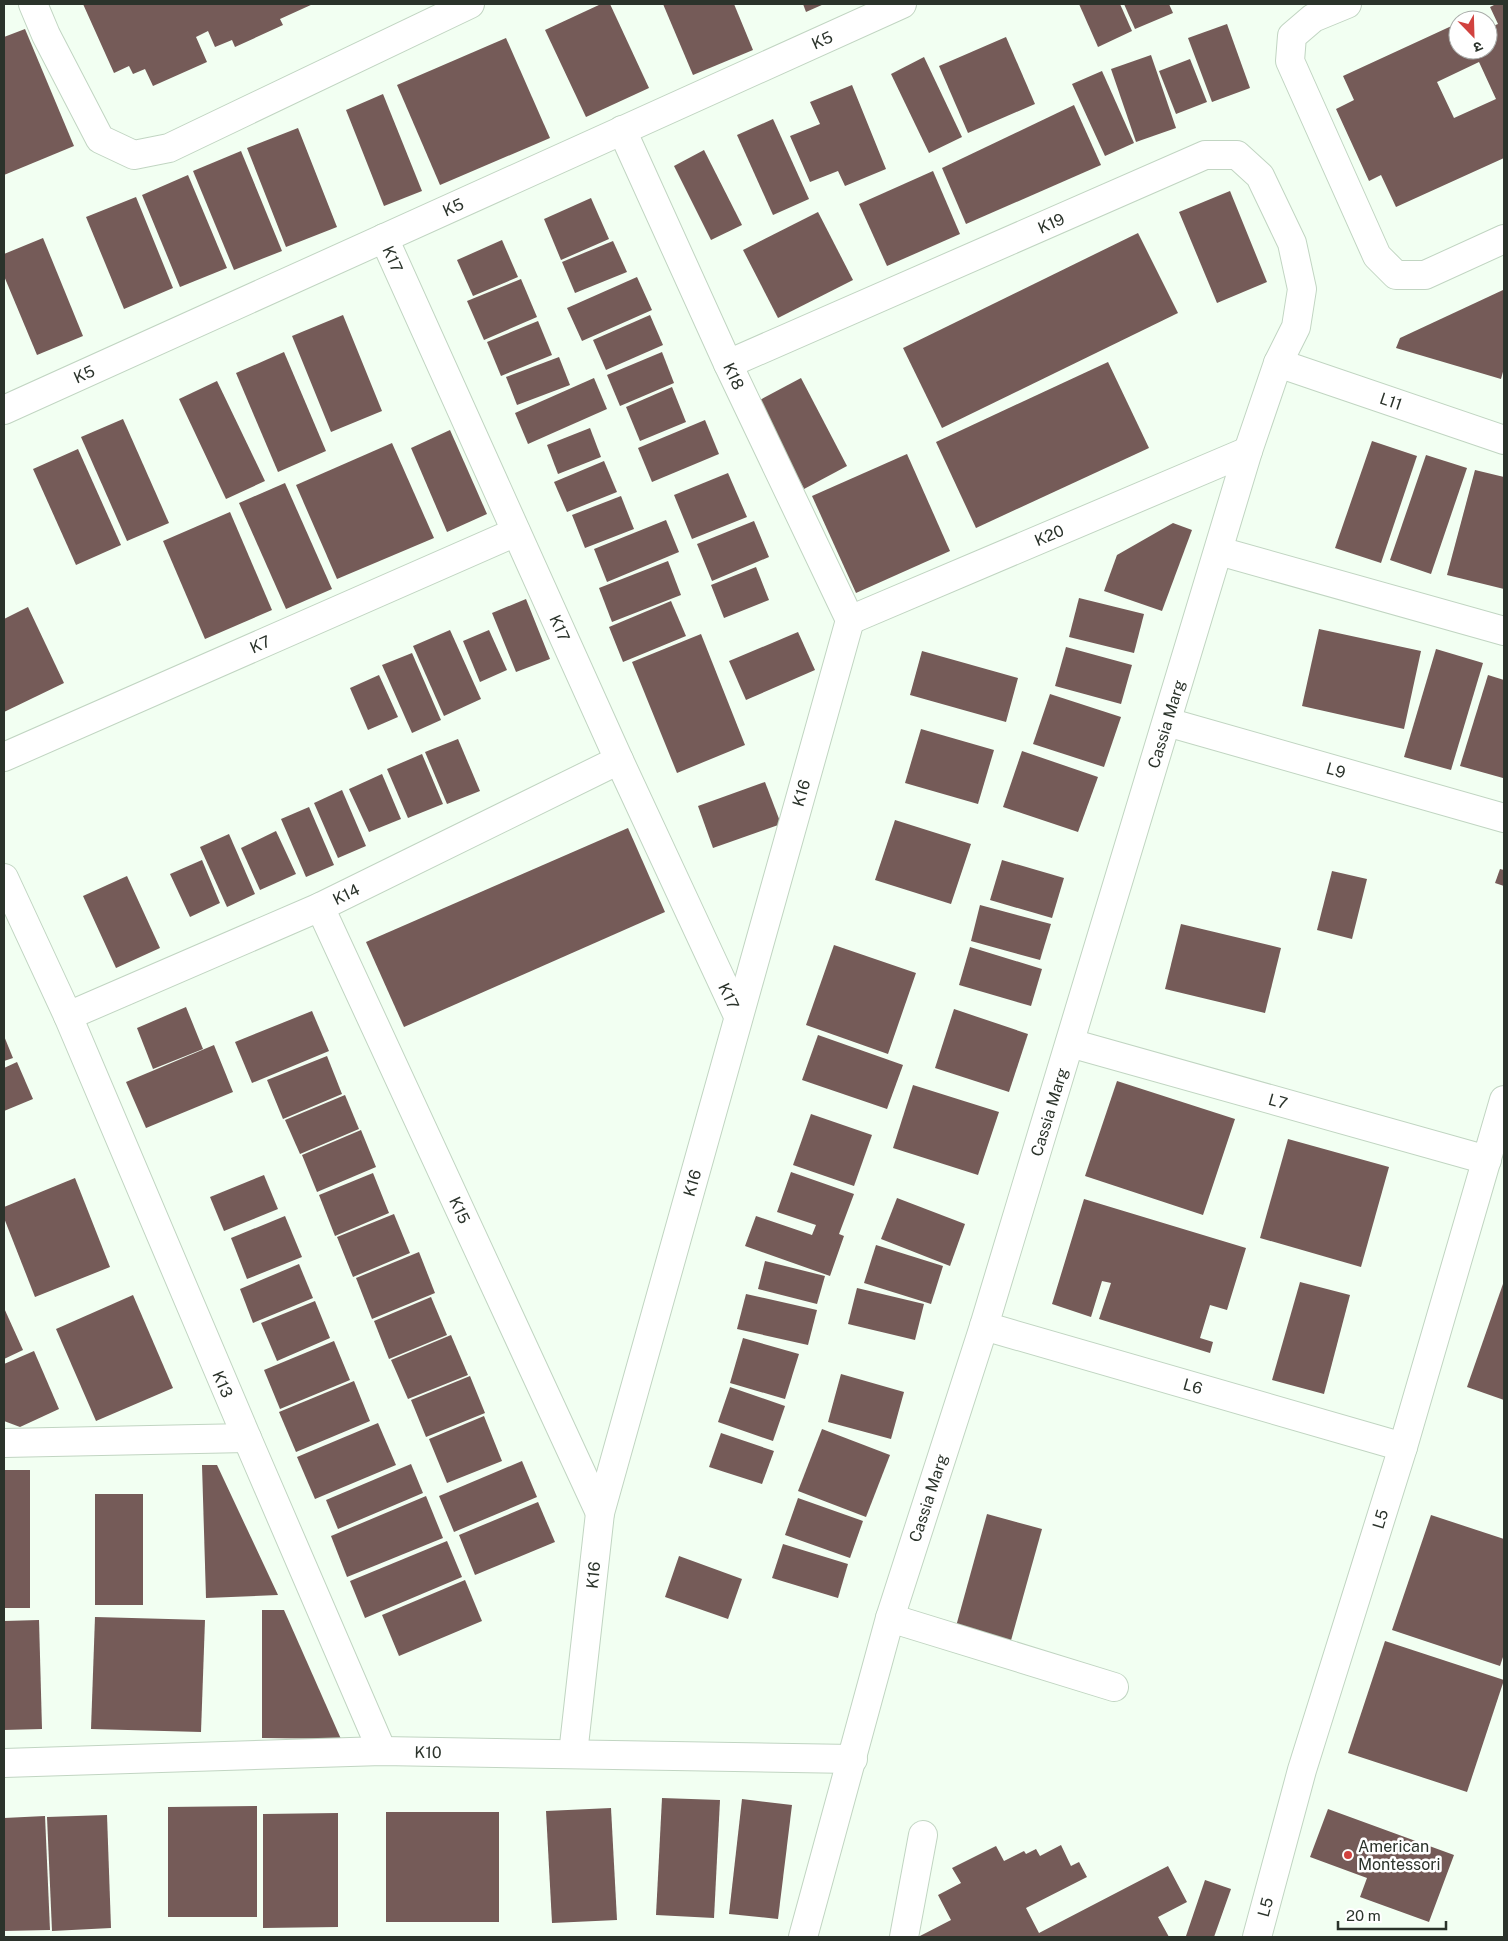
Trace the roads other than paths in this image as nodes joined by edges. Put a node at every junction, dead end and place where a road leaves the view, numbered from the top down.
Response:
1 (33, 4) edge
2 (470, 4) edge
3 (902, 4) edge
4 (1347, 4) edge
5 (622, 130) junction
6 (384, 238) junction
7 (1504, 239) edge
8 (1302, 289) joint
9 (1278, 363) junction
10 (728, 364) junction
11 (4, 410) edge
12 (1504, 440) edge
13 (1248, 450) junction
14 (516, 532) junction
15 (1219, 551) junction
16 (850, 620) junction
17 (1504, 631) edge
18 (1167, 722) junction
19 (4, 757) edge
20 (619, 760) junction
21 (1504, 818) edge
22 (4, 878) edge
23 (320, 907) junction
24 (68, 1016) junction
25 (738, 1016) junction
26 (1070, 1043) junction
27 (1504, 1100) edge
28 (1487, 1160) junction
29 (984, 1326) junction
30 (246, 1438) junction
31 (4, 1443) edge
32 (1403, 1446) junction
33 (600, 1513) junction
34 (890, 1618) junction
35 (1114, 1687) dead end
36 (382, 1751) junction
37 (572, 1754) junction
38 (853, 1759) junction
39 (4, 1763) edge
40 (923, 1835) dead end
41 (803, 1937) edge
42 (904, 1937) edge
43 (1257, 1937) edge

1 - 2 street
3 - 5 street, K5
4 - 7 street
5 - 6 street, K5
5 - 10 street, K18
6 - 11 street, K5
6 - 14 street, K17
8 - 9 street, Cassia Marg
8 - 10 street, K19
9 - 12 street, L11
9 - 13 street, Cassia Marg
10 - 16 street, K18
13 - 15 street, Cassia Marg
13 - 16 street, K20
14 - 19 street, K7
14 - 20 street, K17
15 - 17 street
15 - 18 street, Cassia Marg
16 - 25 street, K16
18 - 21 street, L9
18 - 26 street, Cassia Marg
20 - 23 street, K14
20 - 25 street, K17
22 - 24 street, K13
23 - 24 street, K14
23 - 33 street, K15
24 - 30 street, K13
25 - 33 street, K16
26 - 28 street, L7
26 - 29 street, Cassia Marg
27 - 28 street, L5
28 - 32 street, L5
29 - 32 street, L6
29 - 34 street, Cassia Marg
30 - 31 street
30 - 36 street, K13
32 - 43 street, L5
33 - 37 street, K16
34 - 35 street
34 - 38 street, Cassia Marg
36 - 37 street, K10
36 - 39 street, K10
37 - 38 street, K10
38 - 41 street, Cassia Marg
40 - 42 street

